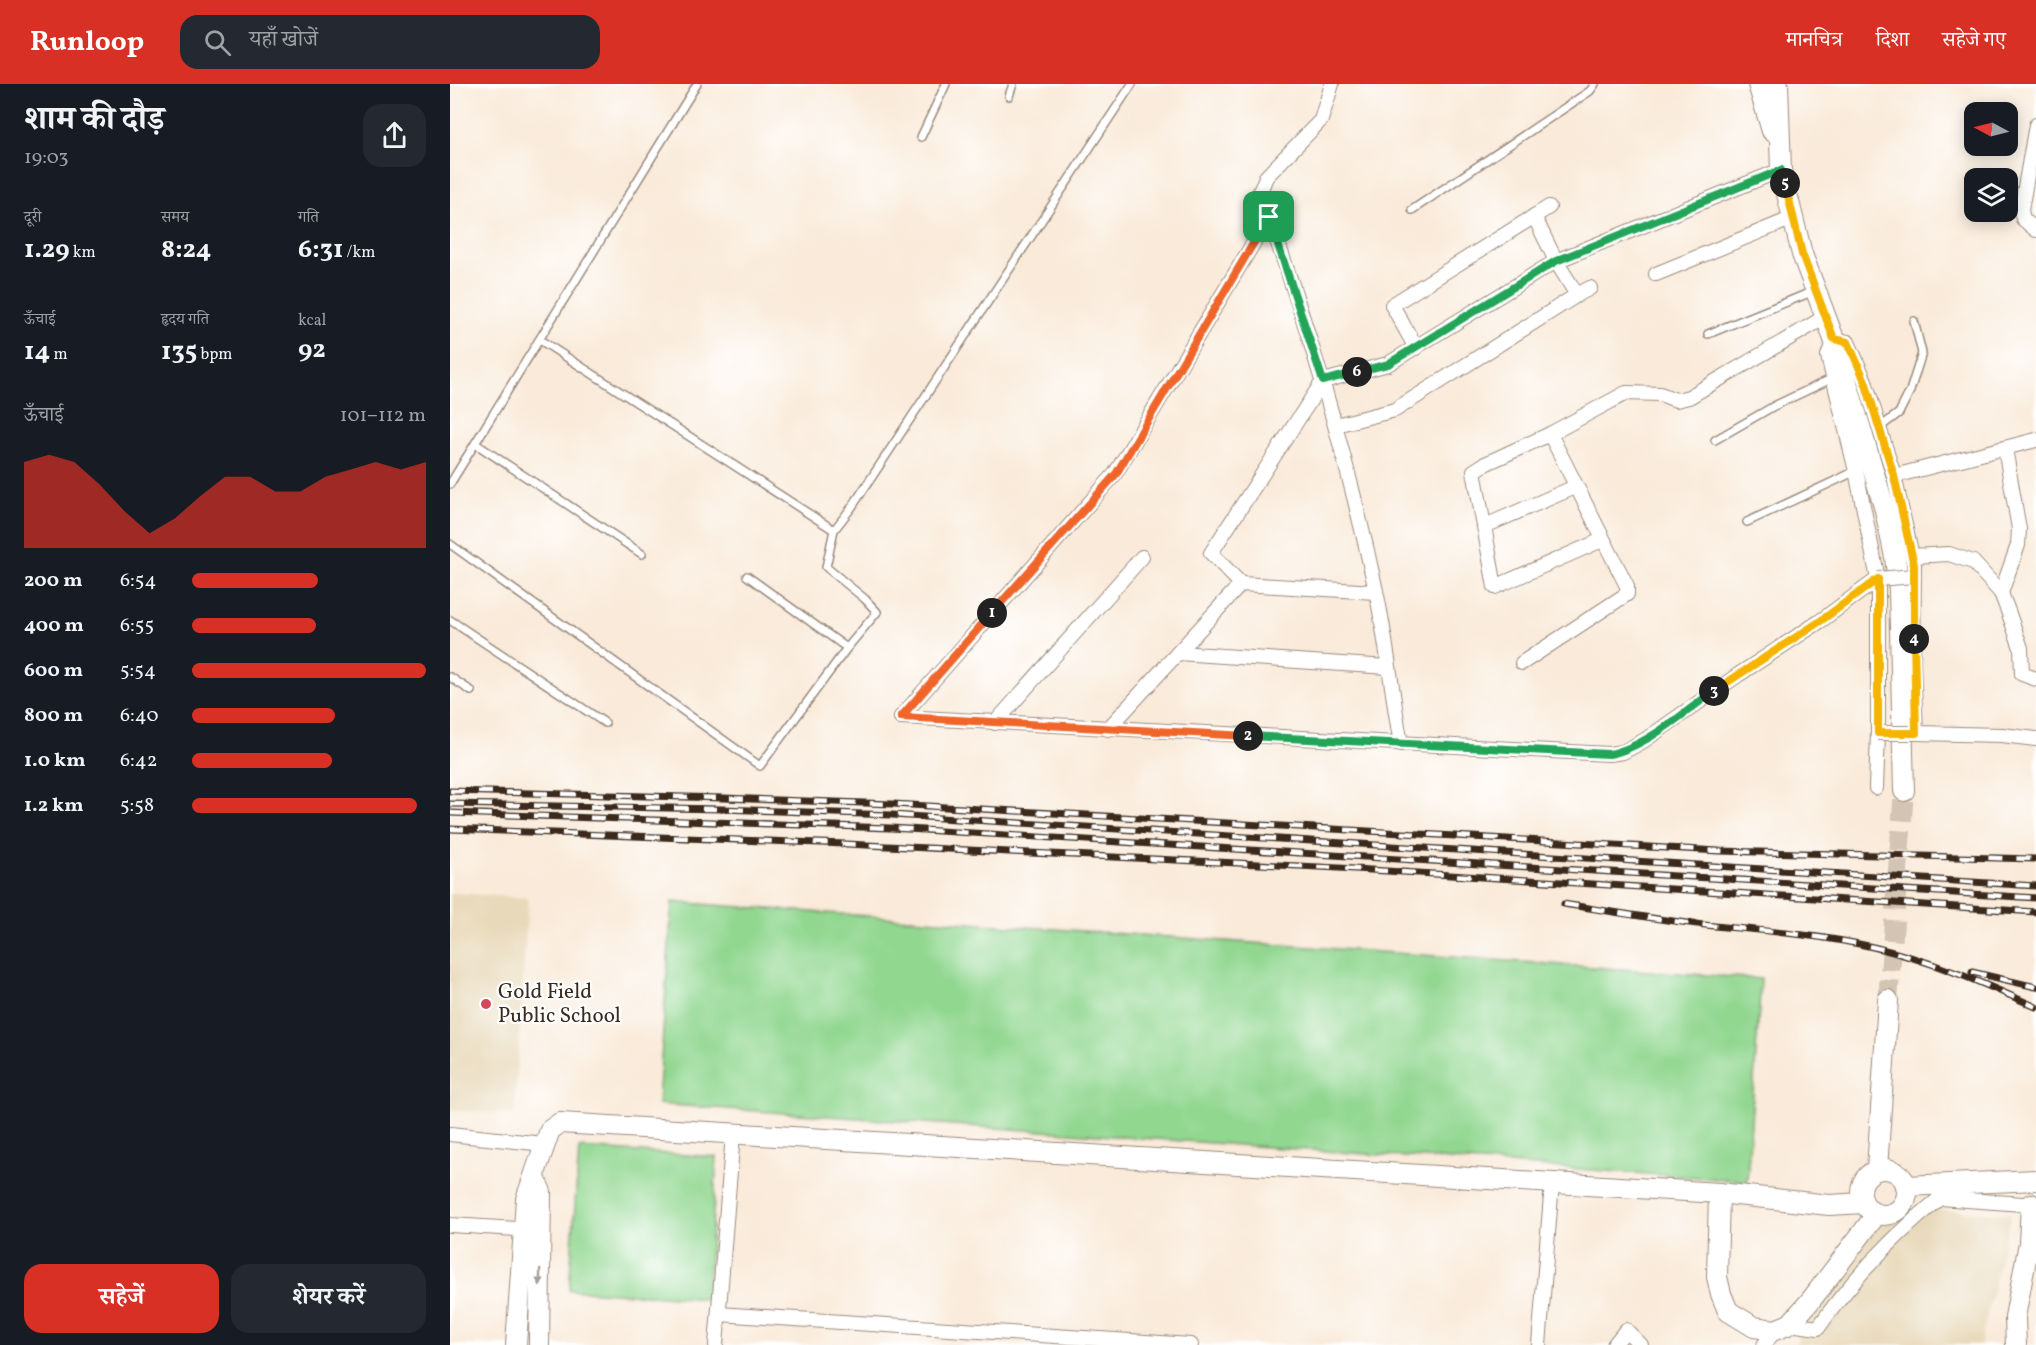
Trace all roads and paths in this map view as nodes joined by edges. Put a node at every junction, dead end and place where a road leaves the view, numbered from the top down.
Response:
1 (697, 84) edge
2 (946, 84) edge
3 (1013, 84) edge
4 (1132, 84) edge
5 (1332, 84) edge
6 (1595, 84) edge
7 (1758, 84) edge
8 (1778, 84) edge
9 (1009, 96) dead end
10 (2036, 125) edge
11 (921, 137) dead end
12 (1781, 165) junction
13 (1549, 207) dead end
14 (1412, 210) dead end
15 (1534, 216) junction
16 (1269, 217) junction
17 (1793, 218) junction
18 (2036, 230) edge
19 (1556, 261) junction
20 (1656, 274) dead end
21 (1590, 288) dead end
22 (1816, 290) junction
23 (1577, 295) junction
24 (1827, 316) junction
25 (1914, 321) dead end
26 (1708, 334) dead end
27 (1834, 339) junction
28 (540, 340) junction
29 (1416, 348) junction
30 (1833, 378) junction
31 (1323, 381) junction
32 (1336, 425) junction
33 (1879, 428) junction
34 (1550, 434) junction
35 (1715, 440) dead end
36 (2036, 440) edge
37 (476, 444) junction
38 (2005, 448) junction
39 (1856, 471) junction
40 (1894, 476) junction
41 (450, 484) edge
42 (1575, 487) junction
43 (1747, 522) dead end
44 (1485, 526) junction
45 (834, 530) junction
46 (1602, 540) junction
47 (450, 544) edge
48 (642, 554) dead end
49 (1912, 556) junction
50 (1142, 557) dead end
51 (747, 576) dead end
52 (1914, 576) junction
53 (1878, 579) junction
54 (1241, 584) junction
55 (1376, 592) junction
56 (2001, 593) junction
57 (450, 620) edge
58 (847, 648) junction
59 (1178, 653) junction
60 (1522, 663) dead end
61 (1388, 667) junction
62 (450, 677) edge
63 (2036, 679) edge
64 (471, 691) dead end
65 (605, 723) dead end
66 (995, 723) junction
67 (1108, 729) junction
68 (1878, 733) junction
69 (1916, 733) junction
70 (2036, 739) edge
71 (1401, 744) junction
72 (1876, 788) dead end
73 (1904, 791) tunnel mouth
74 (1888, 1000) tunnel mouth
75 (450, 1134) edge
76 (733, 1134) junction
77 (544, 1143) junction
78 (1877, 1170) junction
79 (2036, 1180) edge
80 (1552, 1183) junction
81 (1906, 1186) junction
82 (1719, 1193) junction
83 (2033, 1204) edge
84 (1869, 1209) junction
85 (450, 1225) edge
86 (532, 1230) junction
87 (718, 1314) junction
88 (1776, 1333) edge
89 (1076, 1341) edge
90 (516, 1345) edge
91 (539, 1345) edge
92 (716, 1345) edge
93 (1191, 1345) edge
94 (1539, 1345) edge
95 (1614, 1345) edge
96 (1641, 1345) edge
97 (2016, 1345) edge

1 - 28 lane
2 - 11 lane
3 - 9 lane
4 - 45 lane
5 - 16 street
6 - 14 lane
7 - 12 street
8 - 12 street
10 - 18 street
12 - 17 street
12 - 19 street
13 - 15 street
15 - 19 street
15 - 29 street
16 - 31 street
16 - 66 street
17 - 20 street
17 - 22 street
19 - 23 street
19 - 29 street
21 - 23 street
22 - 24 street
22 - 26 lane
23 - 32 street
24 - 27 street
24 - 34 street
25 - 33 lane
27 - 30 street
27 - 33 street
27 - 73 street
28 - 37 lane
28 - 45 lane
29 - 31 street
30 - 35 lane
30 - 39 street
31 - 32 street
31 - 54 street
32 - 55 street
33 - 40 street
34 - 42 street
34 - 44 street
36 - 38 street
37 - 41 lane
37 - 48 lane
38 - 40 street
38 - 56 street
39 - 43 lane
39 - 53 street
40 - 49 street
42 - 44 street
42 - 46 street
44 - 46 street
45 - 58 lane
46 - 60 street
47 - 58 lane
49 - 52 street
49 - 56 street
50 - 66 street
51 - 58 lane
52 - 53 street, bridge
52 - 69 street
53 - 68 street
53 - 71 street
54 - 55 street
54 - 59 street
55 - 61 street
56 - 63 street
57 - 65 lane
59 - 61 street
59 - 67 street
61 - 71 street
62 - 64 lane
66 - 67 street
67 - 71 street
68 - 69 street, bridge
68 - 72 street
69 - 70 street
74 - 78 street
75 - 77 street
76 - 77 street
76 - 80 street
76 - 87 street
77 - 86 street
78 - 81 street
78 - 84 street
79 - 81 street
80 - 82 street
80 - 94 street
81 - 84 street
82 - 84 street
82 - 88 street
83 - 88 street
83 - 97 street
84 - 88 street
85 - 86 street
86 - 90 street
86 -> 91 street
87 - 89 street
87 - 92 street
89 - 93 street
95 - 96 street

